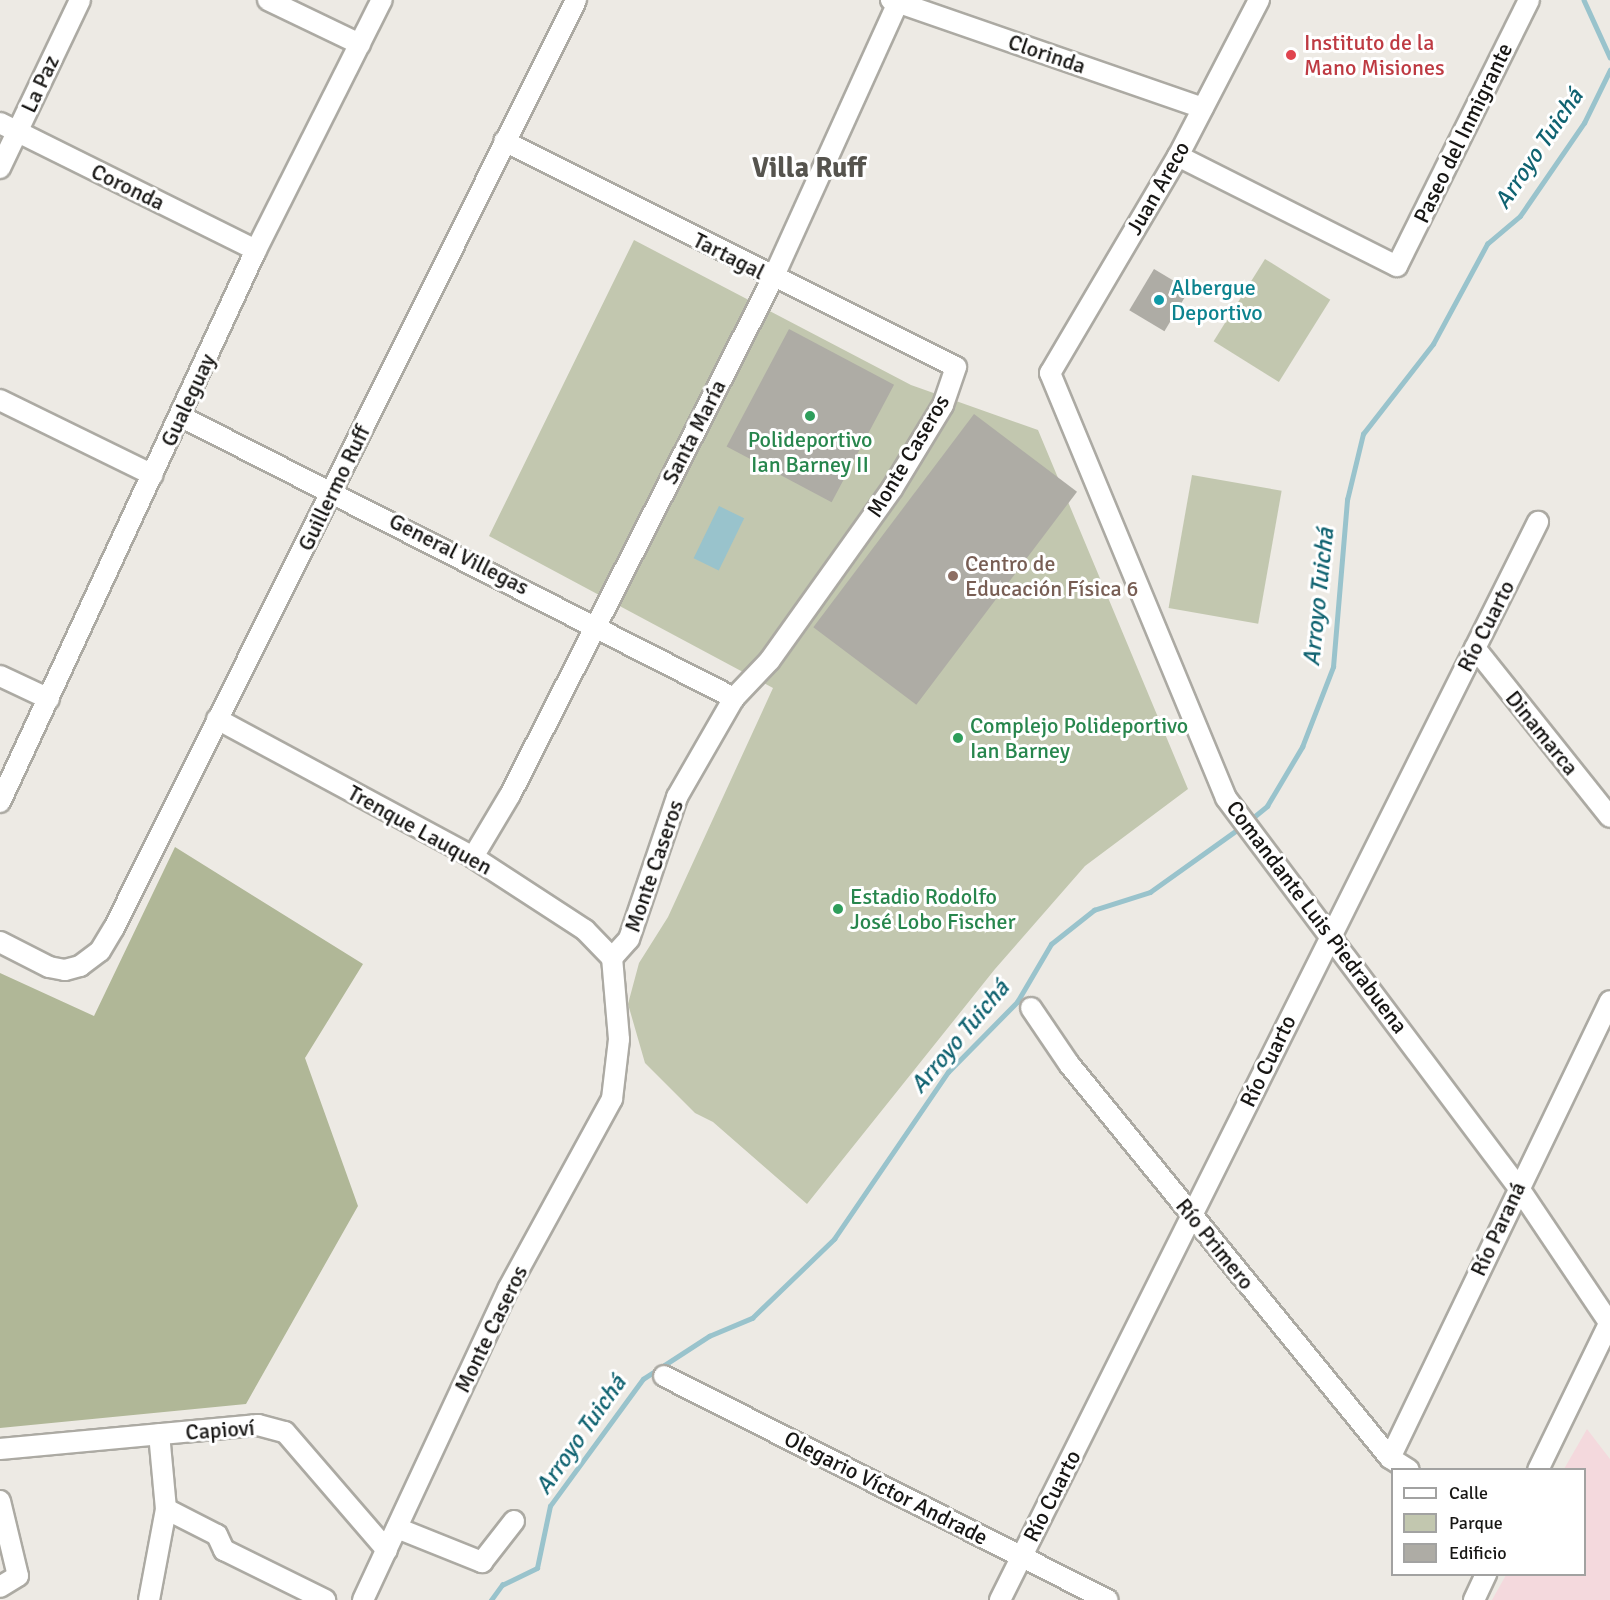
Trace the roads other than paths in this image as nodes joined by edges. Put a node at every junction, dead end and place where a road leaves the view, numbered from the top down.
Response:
1 (80, 0) edge
2 (268, 0) edge
3 (382, 0) edge
4 (576, 0) edge
5 (1259, 0) edge
6 (1529, 0) edge
7 (896, 1) edge
8 (360, 44) junction
9 (1203, 108) junction
10 (9, 128) edge
11 (504, 141) junction
12 (1178, 156) junction
13 (0, 168) edge
14 (256, 250) junction
15 (773, 278) junction
16 (956, 367) joint
17 (1050, 373) joint
18 (0, 400) edge
19 (180, 416) junction
20 (153, 475) junction
21 (334, 491) junction
22 (1538, 522) dead end
23 (596, 624) junction
24 (1475, 648) junction
25 (0, 676) edge
26 (735, 698) junction
27 (49, 699) junction
28 (217, 719) junction
29 (0, 802) edge
30 (1610, 817) edge
31 (473, 857) junction
32 (1332, 934) junction
33 (0, 942) edge
34 (612, 958) junction
35 (1610, 1001) edge
36 (1031, 1008) dead end
37 (1518, 1187) junction
38 (1192, 1215) junction
39 (1610, 1323) edge
40 (664, 1377) dead end
41 (159, 1434) junction
42 (0, 1449) edge
43 (1390, 1458) junction
44 (1406, 1468) edge
45 (1539, 1468) edge
46 (0, 1502) edge
47 (166, 1509) junction
48 (514, 1521) dead end
49 (397, 1528) junction
50 (387, 1550) junction
51 (1022, 1556) junction
52 (1486, 1576) edge
53 (0, 1587) edge
54 (149, 1600) edge
55 (325, 1600) edge
56 (363, 1600) edge
57 (1000, 1600) edge
58 (1108, 1600) edge
59 (1474, 1600) edge

1 - 10 street, La Paz
2 - 8 street
3 - 8 street, Gualeguay
4 - 11 street, Guillermo Ruff
5 - 9 street, Juan Areco
6 - 12 street, Paseo del Inmigrante
7 - 9 street, Clorinda
7 - 15 street, Santa María
8 - 14 street, Gualeguay
9 - 12 street, Juan Areco
10 - 13 street, La Paz
10 - 14 street, Coronda
11 - 15 street, Tartagal
11 - 21 street, Guillermo Ruff
12 - 17 street, Juan Areco
14 - 19 street, Gualeguay
15 - 16 street, Tartagal
15 - 23 street, Santa María
16 - 26 street, Monte Caseros
17 - 32 street, Comandante Luis Piedrabuena
18 - 20 street
19 - 20 street, Gualeguay
19 - 21 street, General Villegas
20 - 27 street, Gualeguay
21 - 23 street, General Villegas
21 - 28 street, Guillermo Ruff
22 - 24 street, Río Cuarto
23 - 26 street, General Villegas
23 - 31 street, Santa María
24 - 30 street, Dinamarca
24 - 32 street, Río Cuarto
25 - 27 street
26 - 34 street, Monte Caseros
27 - 29 street, Gualeguay
28 - 31 street, Trenque Lauquen
28 - 33 street, Guillermo Ruff
31 - 34 street, Trenque Lauquen
32 - 37 street, Comandante Luis Piedrabuena
32 - 38 street, Río Cuarto
34 - 49 street, Monte Caseros
35 - 37 street, Río Paraná
36 - 38 street, Río Primero
37 - 39 street, Comandante Luis Piedrabuena
37 - 43 street, Río Paraná
38 - 43 street, Río Primero
38 - 51 street, Río Cuarto
39 - 45 street
40 - 51 street, Olegario Víctor Andrade
41 - 42 street, Capioví
41 - 47 street
41 - 50 street, Capioví
43 - 44 street, Río Primero
46 - 53 street
47 - 54 street
47 - 55 street
48 - 49 street
49 - 50 street, Monte Caseros
50 - 56 street, Monte Caseros
51 - 57 street, Río Cuarto
51 - 58 street, Olegario Víctor Andrade
52 - 59 street

